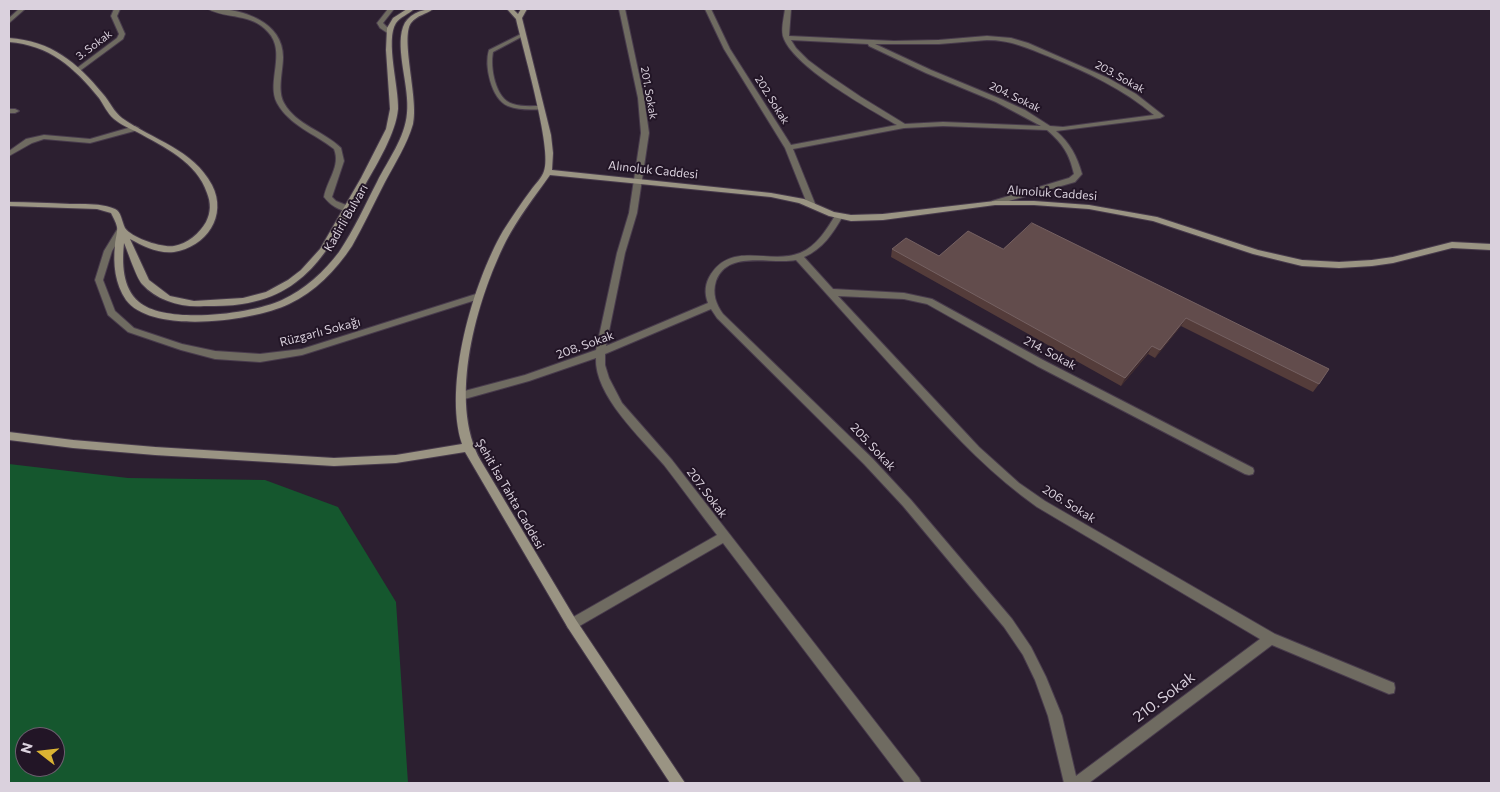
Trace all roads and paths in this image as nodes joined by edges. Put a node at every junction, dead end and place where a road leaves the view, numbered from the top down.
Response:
1 (22, 9) edge
2 (117, 9) edge
3 (211, 9) edge
4 (391, 9) edge
5 (411, 9) edge
6 (430, 9) edge
7 (510, 9) edge
8 (622, 9) edge
9 (708, 9) edge
10 (788, 9) edge
11 (522, 13) edge
12 (10, 18) edge
13 (389, 32) junction
14 (523, 34) junction
15 (786, 38) junction
16 (9, 40) edge
17 (866, 43) junction
18 (79, 69) junction
19 (541, 108) junction
20 (904, 126) junction
21 (135, 128) junction
22 (1049, 128) junction
23 (789, 148) junction
24 (9, 154) edge
25 (548, 172) junction
26 (636, 181) junction
27 (995, 203) junction
28 (9, 204) edge
29 (812, 206) junction
30 (348, 209) junction
31 (840, 216) junction
32 (121, 230) junction
33 (1491, 247) edge
34 (798, 257) junction
35 (830, 292) junction
36 (479, 296) junction
37 (712, 305) junction
38 (600, 354) junction
39 (461, 396) junction
40 (9, 436) edge
41 (468, 447) junction
42 (1249, 471) dead end
43 (724, 537) junction
44 (572, 624) junction
45 (1271, 638) junction
46 (1389, 688) dead end
47 (678, 783) edge
48 (914, 783) edge
49 (1071, 783) edge
50 (1078, 783) edge

1 - 12 street
2 - 18 street, 3. Sokak
3 - 30 street
4 - 13 street
5 - 13 street
6 - 32 street, Kadirli Bulvarı
7 - 11 street
8 - 26 street, 201. Sokak
9 - 23 street, 202. Sokak
10 - 15 street
11 - 14 street
13 - 30 street, Kadirli Bulvarı
14 - 19 street
14 - 19 lane
15 - 17 street, 203. Sokak
15 - 20 street
16 - 18 street
17 - 22 street, 204. Sokak
17 - 22 street, 203. Sokak
18 - 21 street
19 - 25 street
20 - 22 street, 203. Sokak
20 - 23 street, 203. Sokak
21 - 24 street
21 - 32 street
22 - 27 street, 204. Sokak
23 - 29 street, 202. Sokak
25 - 26 street, Alınoluk Caddesi
25 - 36 street, Şehit İsa Tahta Caddesi
26 - 29 street, Alınoluk Caddesi
26 - 38 street, 207. Sokak
27 - 31 street, Alınoluk Caddesi
27 - 33 street, Alınoluk Caddesi
28 - 32 street
29 - 31 street, Alınoluk Caddesi
30 - 32 street, Kadirli Bulvarı
31 - 34 street
32 - 36 street, Rüzgarlı Sokağı
34 - 35 street, 206. Sokak
34 - 37 street
35 - 42 street, 214. Sokak
35 - 45 street, 206. Sokak
36 - 39 street, Şehit İsa Tahta Caddesi
37 - 38 street, 208. Sokak
37 - 49 street, 205. Sokak
38 - 39 street, 208. Sokak
38 - 43 street, 207. Sokak
39 - 41 street, Şehit İsa Tahta Caddesi
40 - 41 street
41 - 44 street, Şehit İsa Tahta Caddesi
43 - 44 street
43 - 48 street, 207. Sokak
44 - 47 street, Şehit İsa Tahta Caddesi
45 - 46 street, 206. Sokak
45 - 50 street, 210. Sokak

